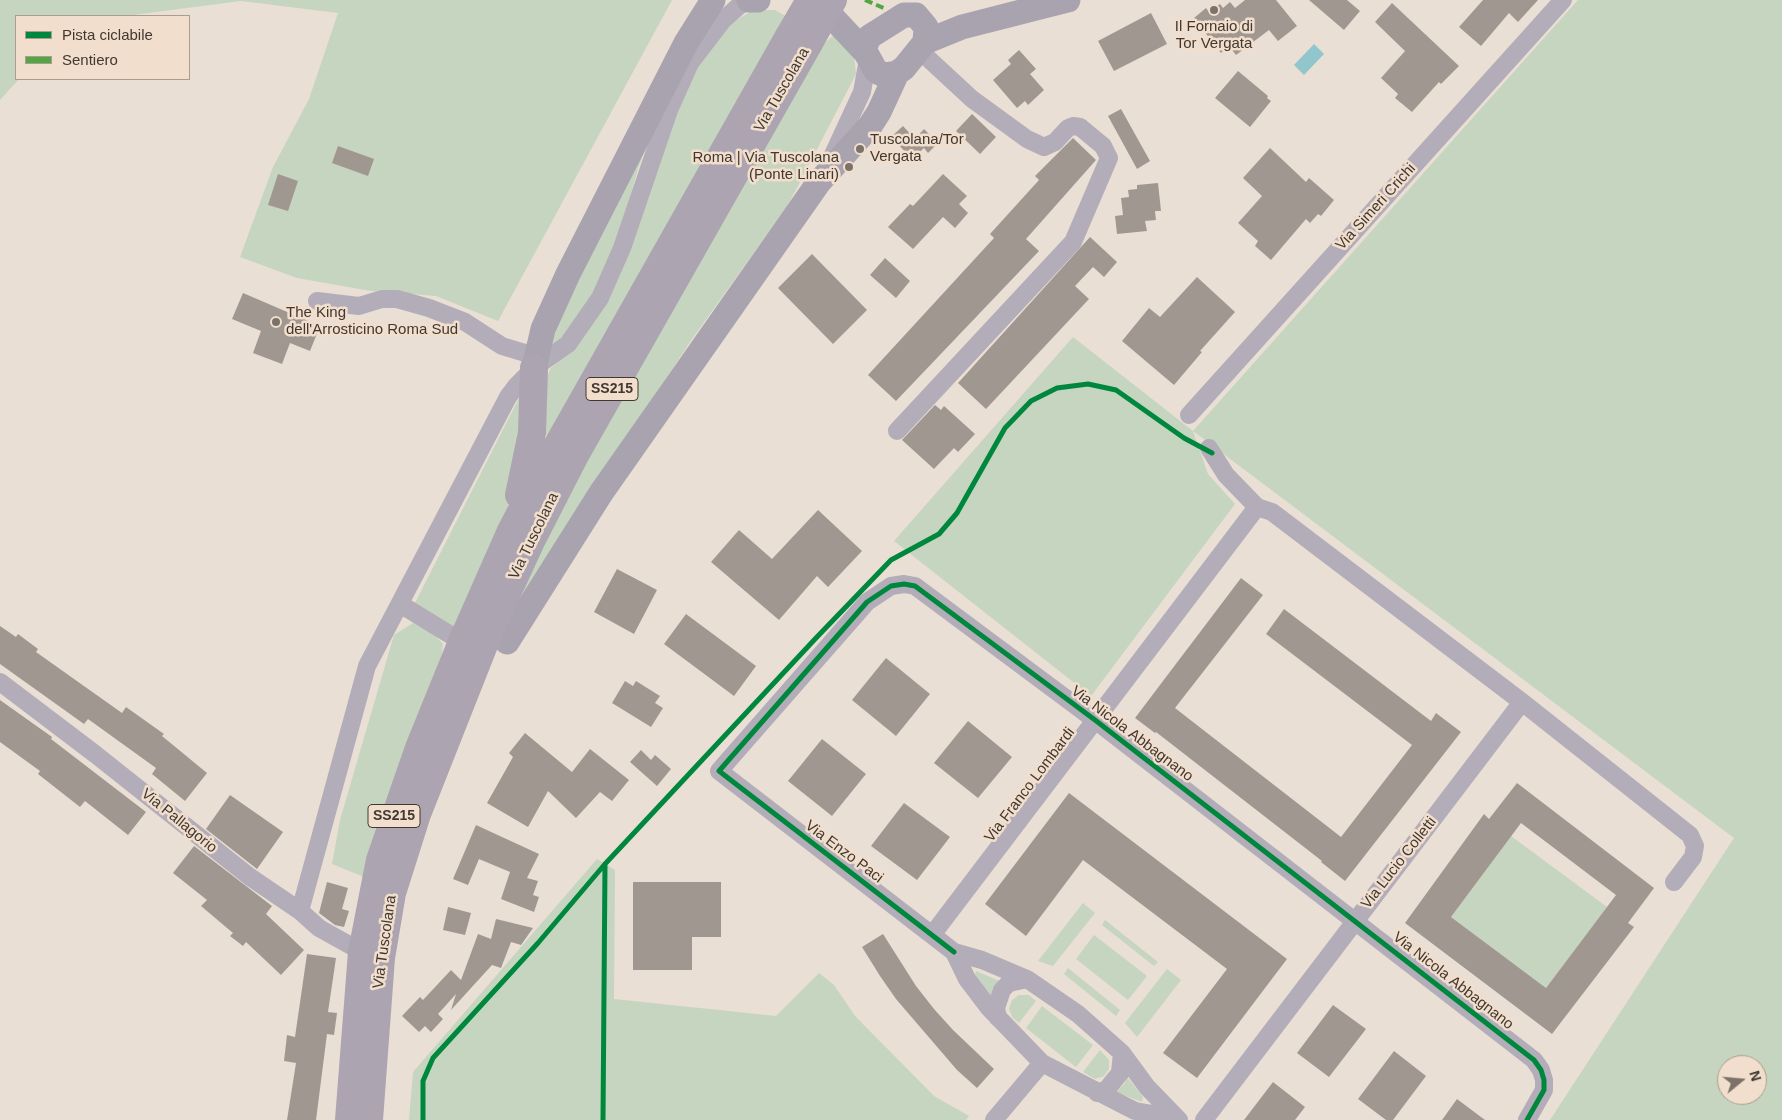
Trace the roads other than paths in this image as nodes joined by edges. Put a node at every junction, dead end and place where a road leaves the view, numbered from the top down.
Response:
1 (713, 0) edge
2 (751, 0) edge
3 (758, 0) edge
4 (792, 0) edge
5 (1068, 0) edge
6 (1563, 0) edge
7 (816, 5) edge
8 (895, 15) edge
9 (922, 27) edge
10 (799, 40) junction
11 (867, 56) junction
12 (897, 73) junction
13 (819, 182) junction
14 (316, 301) dead end
15 (535, 360) junction
16 (1189, 415) dead end
17 (897, 431) dead end
18 (1209, 448) dead end
19 (1257, 507) junction
20 (511, 531) junction
21 (400, 604) junction
22 (462, 642) junction
23 (507, 642) joint
24 (0, 682) edge
25 (1522, 702) junction
26 (1095, 720) junction
27 (443, 750) junction
28 (718, 772) joint
29 (1674, 882) dead end
30 (300, 911) junction
31 (1355, 920) junction
32 (932, 935) junction
33 (362, 952) junction
34 (954, 952) junction
35 (1027, 979) junction
36 (998, 1018) junction
37 (1122, 1052) junction
38 (1042, 1063) junction
39 (1097, 1093) junction
40 (1178, 1119) edge
41 (349, 1120) edge
42 (368, 1120) edge
43 (994, 1120) edge
44 (1204, 1120) edge
45 (1527, 1120) edge

1 - 15 street
2 - 3 street
2 - 15 street
4 - 7 street
5 - 9 street
6 - 16 street, Via Simeri Crichi
7 - 8 street
7 - 10 main road, Via Tuscolana / SS215, bridge
7 - 11 street
8 - 9 street
8 - 11 street
9 - 12 street
9 - 17 street
10 - 20 main road, Via Tuscolana / SS215
10 - 27 main road, Via Tuscolana / SS215
11 - 12 street
11 - 13 street, Via Tuscolana
12 - 13 street, Via Tuscolana
13 - 23 street, Via Tuscolana
14 - 15 street
15 - 20 main road
15 - 21 street
18 - 19 street
19 - 25 street
19 - 26 street, Via Franco Lombardi
20 - 22 main road, Via Tuscolana / SS215
21 - 22 street
21 - 30 street
22 - 33 main road, Via Tuscolana / SS215
23 - 27 main road
24 - 30 street, Via Pallagorio
25 - 29 street
25 - 31 street, Via Lucio Colletti
26 - 28 street, Via Nicola Abbagnano
26 - 31 street, Via Nicola Abbagnano
26 - 32 street, Via Franco Lombardi
27 - 42 main road, Via Tuscolana / SS215
28 - 32 street, Via Enzo Paci
30 - 33 street, Via Pallagorio
31 - 44 street, Via Lucio Colletti
31 - 45 street, Via Nicola Abbagnano
32 - 34 street, Via Enzo Paci
33 - 41 main road, Via Tuscolana / SS215
34 - 35 street, Via Enzo Paci
34 - 36 street, Via Enzo Paci
35 - 36 street
35 - 37 street, Via Enzo Paci
36 - 38 street, Via Enzo Paci
37 - 39 street
37 - 40 street, Via Enzo Paci
38 - 39 street, Via Enzo Paci
38 - 43 street
39 - 40 street, Via Enzo Paci

